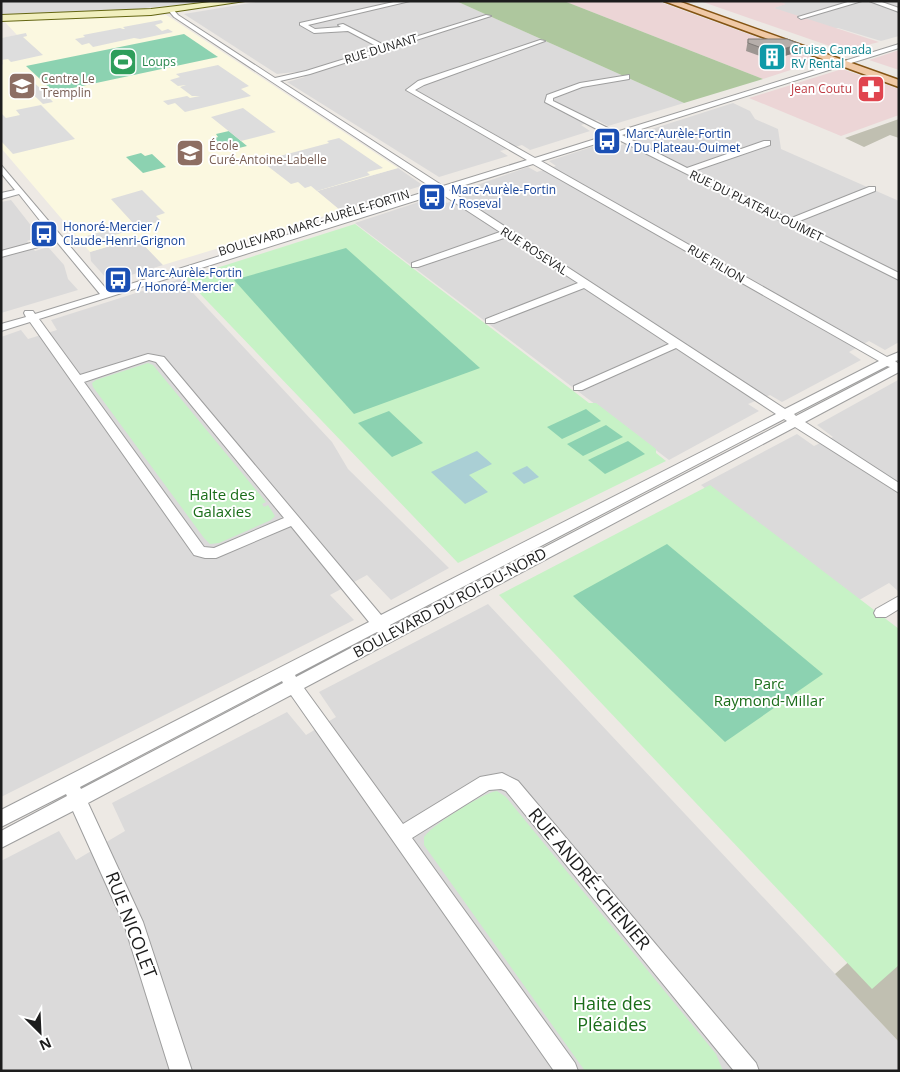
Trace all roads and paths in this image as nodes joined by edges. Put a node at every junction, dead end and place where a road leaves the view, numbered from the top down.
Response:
1 (240, 1) edge
2 (407, 1) edge
3 (668, 1) edge
4 (689, 1) edge
5 (859, 1) edge
6 (872, 1) edge
7 (171, 10) junction
8 (899, 10) edge
9 (488, 16) dead end
10 (801, 17) dead end
11 (1, 18) edge
12 (328, 18) junction
13 (348, 29) junction
14 (899, 40) edge
15 (542, 41) dead end
16 (899, 46) edge
17 (385, 48) junction
18 (844, 60) junction
19 (899, 75) edge
20 (626, 77) dead end
21 (274, 80) junction
22 (899, 84) edge
23 (610, 133) junction
24 (767, 143) dead end
25 (530, 159) junction
26 (1, 167) edge
27 (686, 171) junction
28 (438, 188) junction
29 (872, 189) dead end
30 (21, 191) junction
31 (1, 196) edge
32 (789, 222) junction
33 (508, 233) junction
34 (60, 238) junction
35 (1, 254) edge
36 (415, 265) dead end
37 (899, 277) edge
38 (585, 284) junction
39 (104, 292) junction
40 (30, 315) junction
41 (1, 321) edge
42 (490, 321) dead end
43 (1, 328) edge
44 (677, 344) junction
45 (899, 355) edge
46 (886, 361) junction
47 (898, 368) edge
48 (77, 380) junction
49 (578, 388) dead end
50 (790, 418) junction
51 (899, 489) edge
52 (294, 519) junction
53 (899, 601) edge
54 (881, 613) dead end
55 (384, 629) junction
56 (289, 679) junction
57 (73, 792) junction
58 (1, 819) edge
59 (400, 836) junction
60 (1, 840) edge
61 (181, 1071) edge
62 (567, 1071) edge
63 (748, 1071) edge

1 - 7 street
2 - 12 street
3 - 18 main road
4 - 18 main road
5 - 10 street
6 - 8 street
7 - 11 street
7 - 21 street, RUE ROSEVAL
9 - 17 street, RUE DUNANT
12 - 13 street
12 - 13 street
13 - 17 street
14 - 18 street, BOULEVARD MARC-AURÈLE-FORTIN
15 - 25 street, RUE FILION
16 - 18 street, BOULEVARD MARC-AURÈLE-FORTIN
17 - 21 street, RUE DUNANT
18 - 19 main road
18 - 22 main road
18 - 23 street, BOULEVARD MARC-AURÈLE-FORTIN
20 - 23 street, RUE DU PLATEAU-OUIMET
21 - 28 street, RUE ROSEVAL
23 - 25 street, BOULEVARD MARC-AURÈLE-FORTIN
23 - 27 street, RUE DU PLATEAU-OUIMET
24 - 27 street
25 - 28 street, BOULEVARD MARC-AURÈLE-FORTIN
25 - 46 street, RUE FILION
26 - 30 street
27 - 32 street, RUE DU PLATEAU-OUIMET
28 - 33 street, RUE ROSEVAL
28 - 39 street, BOULEVARD MARC-AURÈLE-FORTIN
29 - 32 street
30 - 31 street
30 - 34 street
32 - 37 street, RUE DU PLATEAU-OUIMET
33 - 36 street
33 - 38 street, RUE ROSEVAL
34 - 35 street
34 - 39 street
38 - 42 street
38 - 44 street, RUE ROSEVAL
39 - 40 street, BOULEVARD MARC-AURÈLE-FORTIN
40 - 41 street, BOULEVARD MARC-AURÈLE-FORTIN
40 - 43 street, BOULEVARD MARC-AURÈLE-FORTIN
40 - 48 street
44 - 49 street
44 - 50 street, RUE ROSEVAL
45 - 46 street, BOULEVARD DU ROI-DU-NORD
46 - 47 street, RUE FILION
46 - 50 street, BOULEVARD DU ROI-DU-NORD
47 - 50 street, BOULEVARD DU ROI-DU-NORD
48 - 52 street
48 - 52 street
50 - 51 street, RUE ROSEVAL
50 - 55 street, BOULEVARD DU ROI-DU-NORD
52 - 55 street
53 - 54 street
55 - 56 street, BOULEVARD DU ROI-DU-NORD
56 - 57 street, BOULEVARD DU ROI-DU-NORD
56 - 59 street
57 - 58 street, BOULEVARD DU ROI-DU-NORD
57 - 60 street, BOULEVARD DU ROI-DU-NORD
57 - 61 street, RUE NICOLET
59 - 62 street
59 - 63 street, RUE ANDRÉ-CHENIER

